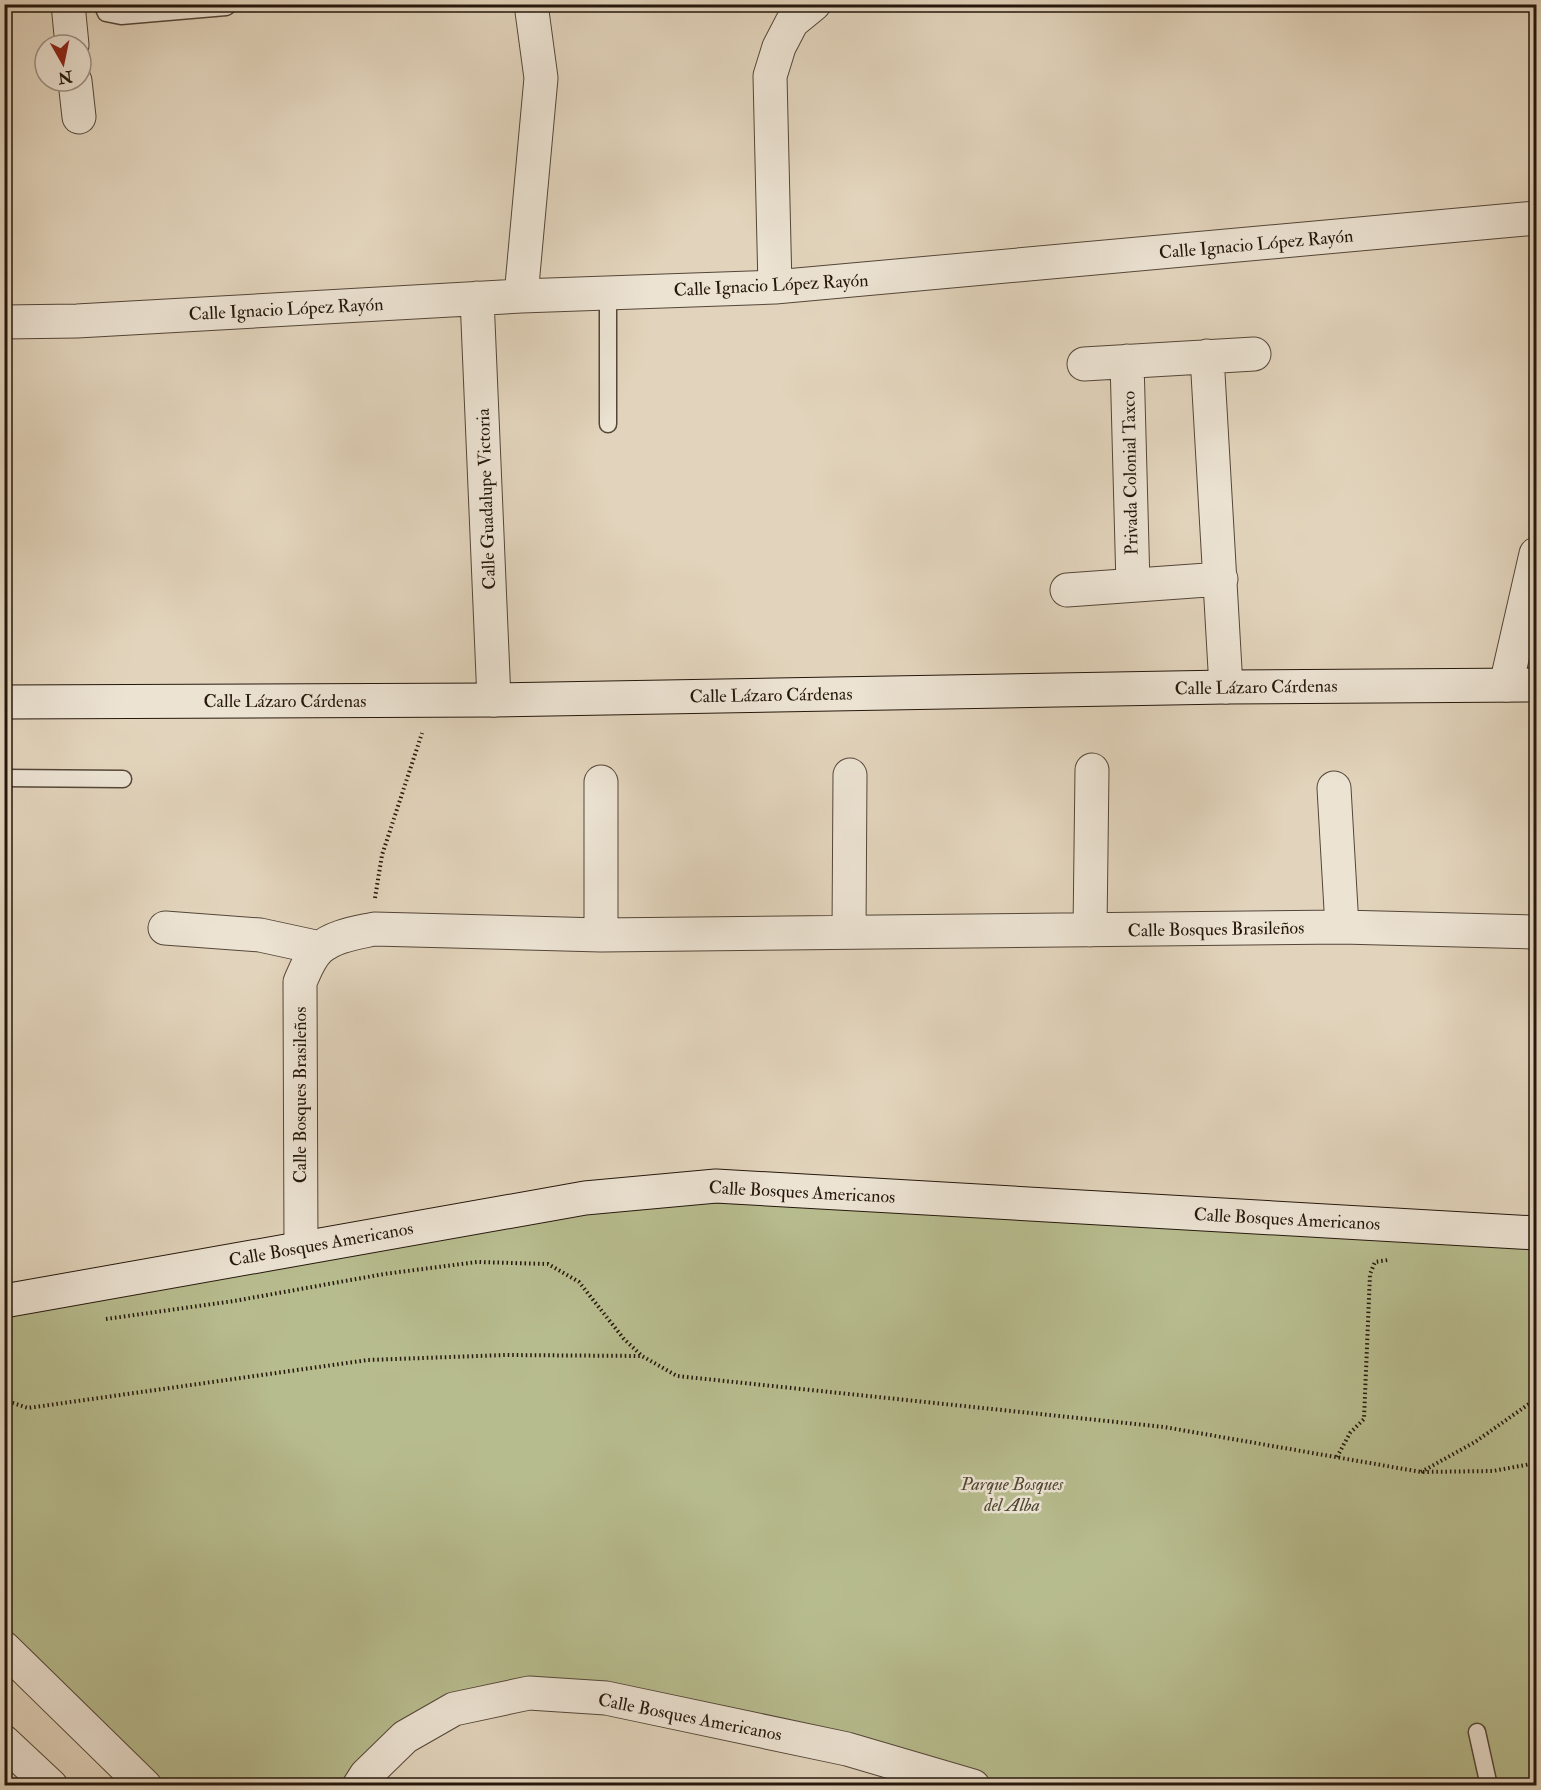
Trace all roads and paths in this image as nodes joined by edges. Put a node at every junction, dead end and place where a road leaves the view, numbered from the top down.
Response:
1 (68, 4) edge
2 (102, 4) edge
3 (230, 4) edge
4 (531, 4) edge
5 (814, 4) edge
6 (71, 33) edge
7 (76, 93) edge
8 (79, 117) dead end
9 (1536, 218) edge
10 (775, 287) junction
11 (608, 293) junction
12 (521, 296) junction
13 (477, 298) junction
14 (4, 322) edge
15 (1254, 354) dead end
16 (1207, 356) junction
17 (1127, 361) junction
18 (1084, 364) dead end
19 (608, 424) dead end
20 (1536, 554) edge
21 (1221, 579) junction
22 (1133, 585) junction
23 (1067, 590) dead end
24 (1521, 685) edge
25 (1226, 687) junction
26 (435, 700) junction
27 (494, 700) junction
28 (4, 702) edge
29 (1092, 770) dead end
30 (850, 775) dead end
31 (4, 778) edge
32 (123, 779) dead end
33 (601, 782) dead end
34 (1334, 788) dead end
35 (1342, 927) junction
36 (165, 928) dead end
37 (374, 929) junction
38 (1090, 930) junction
39 (849, 932) junction
40 (1536, 932) edge
41 (601, 935) junction
42 (320, 948) junction
43 (1536, 1233) edge
44 (301, 1247) junction
45 (1393, 1258) dead end
46 (4, 1301) edge
47 (96, 1320) dead end
48 (642, 1356) junction
49 (1536, 1399) edge
50 (4, 1400) edge
51 (1337, 1457) junction
52 (1536, 1463) edge
53 (1421, 1472) junction
54 (4, 1648) edge
55 (1477, 1732) dead end
56 (4, 1742) edge
57 (51, 1785) edge
58 (145, 1785) edge
59 (359, 1785) edge
60 (973, 1785) edge
61 (1489, 1785) edge

1 - 6 street
2 - 3 lane
4 - 12 street
5 - 10 street
7 - 8 street
9 - 10 street, Calle Ignacio López Rayón
10 - 11 street, Calle Ignacio López Rayón
11 - 12 street, Calle Ignacio López Rayón
11 - 19 lane
12 - 13 street, Calle Ignacio López Rayón
13 - 14 street, Calle Ignacio López Rayón
13 - 27 street, Calle Guadalupe Victoria
15 - 16 street
16 - 17 street
16 - 21 street
17 - 18 street
17 - 22 street, Privada Colonial Taxco
20 - 24 street
21 - 22 street
21 - 25 street
22 - 23 street
24 - 25 street, Calle Lázaro Cárdenas
25 - 27 street, Calle Lázaro Cárdenas
26 - 27 street, Calle Lázaro Cárdenas
26 - 28 street, Calle Lázaro Cárdenas
26 - 37 path
29 - 38 street
30 - 39 street
31 - 32 lane
33 - 41 street
34 - 35 street
35 - 38 street, Calle Bosques Brasileños
35 - 40 street, Calle Bosques Brasileños
36 - 42 street
37 - 41 street, Calle Bosques Brasileños
37 - 42 street, Calle Bosques Brasileños
38 - 39 street, Calle Bosques Brasileños
39 - 41 street, Calle Bosques Brasileños
42 - 44 street, Calle Bosques Brasileños
43 - 44 street, Calle Bosques Americanos
44 - 46 street, Calle Bosques Americanos
45 - 51 path
47 - 48 path
48 - 50 path
48 - 51 path
49 - 53 path
51 - 53 path
52 - 53 path
54 - 58 street
55 - 61 lane
56 - 57 street
59 - 60 street, Calle Bosques Americanos

